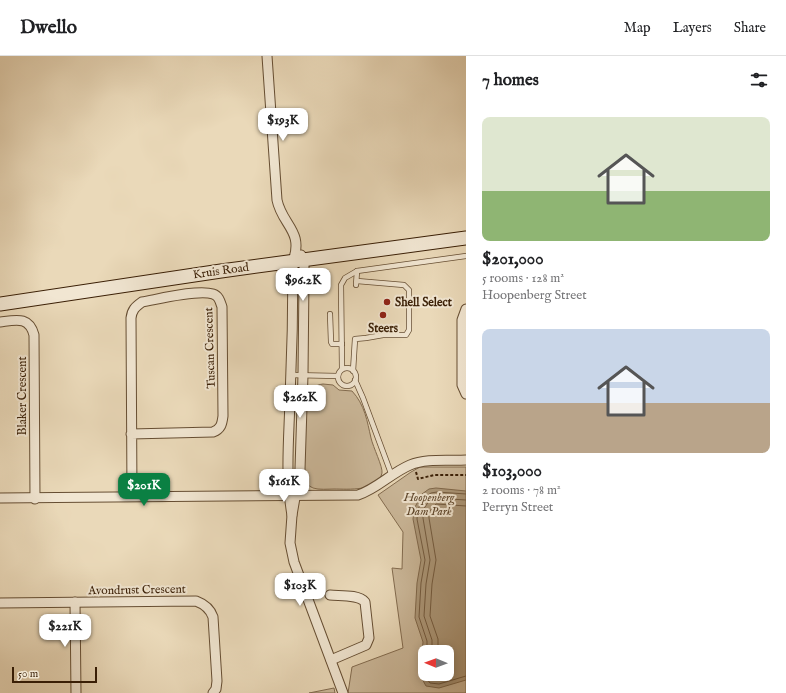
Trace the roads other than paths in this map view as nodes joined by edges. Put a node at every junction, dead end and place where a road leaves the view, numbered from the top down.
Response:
1 (267, 56) edge
2 (466, 238) edge
3 (466, 256) edge
4 (298, 257) junction
5 (357, 271) junction
6 (0, 304) edge
7 (466, 309) edge
8 (330, 314) dead end
9 (0, 322) edge
10 (342, 344) junction
11 (342, 369) junction
12 (353, 371) junction
13 (291, 375) junction
14 (303, 375) junction
15 (338, 376) junction
16 (355, 380) junction
17 (466, 394) edge
18 (131, 434) junction
19 (466, 460) edge
20 (392, 476) junction
21 (292, 495) junction
22 (132, 496) junction
23 (0, 498) edge
24 (35, 499) junction
25 (330, 595) dead end
26 (75, 602) junction
27 (0, 603) edge
28 (331, 660) junction
29 (76, 693) edge
30 (213, 693) edge
31 (343, 693) edge

1 - 4 street
2 - 4 street, Kruis Road
3 - 5 lane
4 - 6 street, Kruis Road
4 - 13 street
4 - 14 street
5 - 10 lane
5 - 12 lane
7 - 17 street
8 - 10 lane
9 - 24 street, Blaker Crescent
10 - 11 lane
11 - 12 lane
11 - 15 lane
12 - 16 lane
13 - 14 lane
13 - 21 street
14 - 15 lane
14 - 21 street
15 - 16 lane
16 - 20 lane
18 - 18 street, Tuscan Crescent
18 - 22 street, Tuscan Crescent
19 - 20 street
20 - 21 street
21 - 22 street
21 - 28 street
22 - 24 street
23 - 24 street
25 - 28 street
26 - 27 street, Avondrust Crescent
26 - 29 street
26 - 30 street, Avondrust Crescent
28 - 31 street

